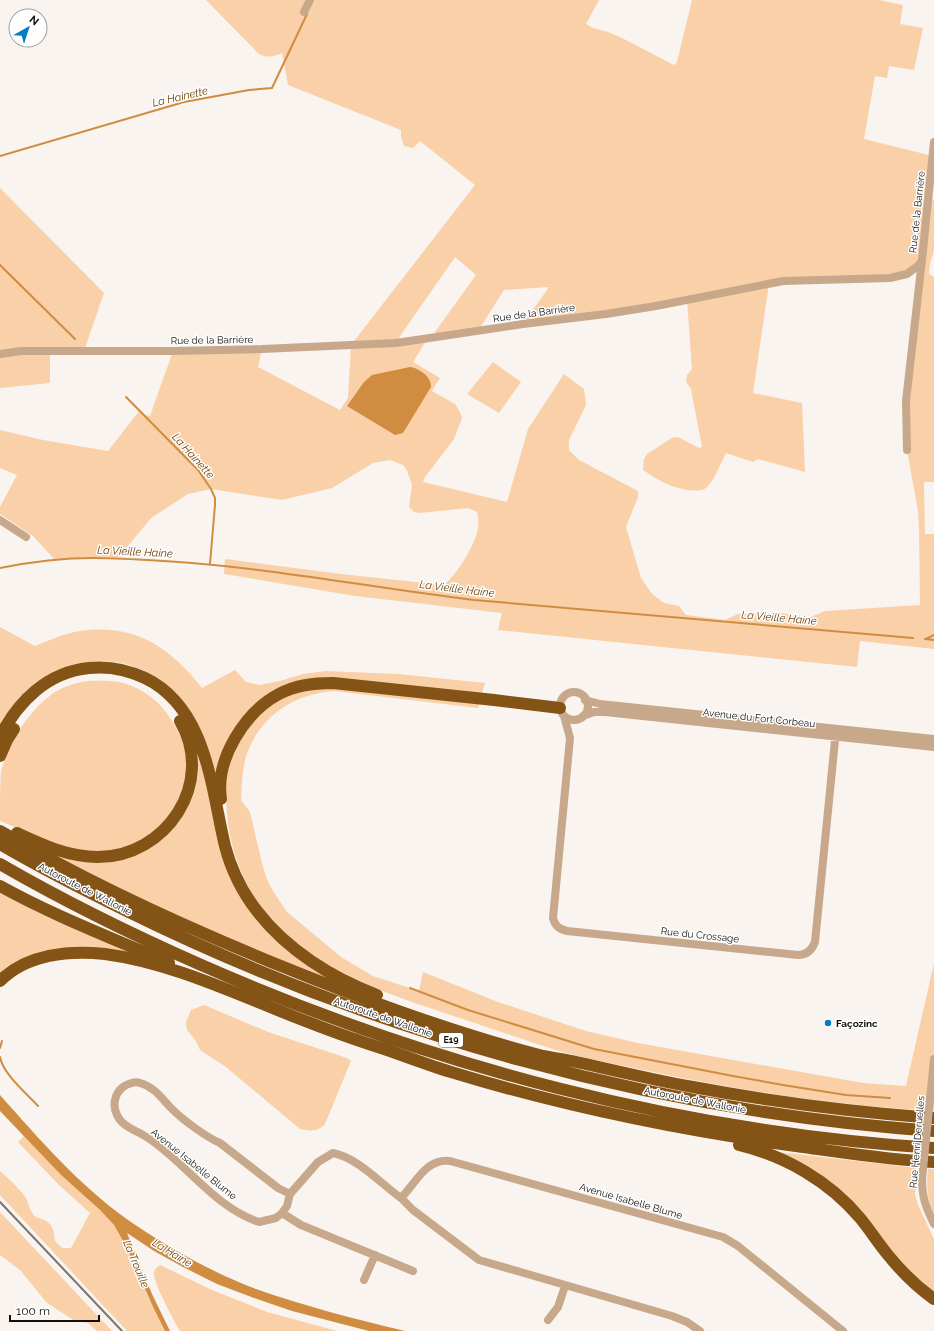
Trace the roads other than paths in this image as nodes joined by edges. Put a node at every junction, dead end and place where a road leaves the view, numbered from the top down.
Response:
1 (310, 0) edge
2 (304, 12) dead end
3 (934, 142) edge
4 (922, 260) junction
5 (0, 354) edge
6 (907, 450) dead end
7 (0, 520) edge
8 (26, 537) dead end
9 (586, 700) junction
10 (562, 712) junction
11 (581, 718) junction
12 (836, 733) junction
13 (570, 735) junction
14 (0, 737) edge
15 (934, 740) edge
16 (934, 747) edge
17 (0, 756) edge
18 (0, 825) edge
19 (222, 830) junction
20 (0, 832) edge
21 (0, 844) edge
22 (0, 864) edge
23 (0, 886) edge
24 (0, 981) edge
25 (226, 989) junction
26 (934, 1059) edge
27 (570, 1060) junction
28 (934, 1118) edge
29 (684, 1129) junction
30 (934, 1131) edge
31 (934, 1148) edge
32 (934, 1162) edge
33 (290, 1194) junction
34 (401, 1198) junction
35 (282, 1214) junction
36 (934, 1224) edge
37 (375, 1255) junction
38 (412, 1271) dead end
39 (364, 1280) dead end
40 (565, 1286) junction
41 (934, 1299) edge
42 (548, 1320) dead end
43 (700, 1331) edge
44 (843, 1331) edge

1 - 2 street
3 - 4 street, Rue de la Barrière
4 - 5 street, Rue de la Barrière
4 - 6 street
7 - 8 street
9 - 10 street
9 - 11 street
9 - 12 street, Avenue du Fort Corbeau
10 - 11 street
10 - 13 street
10 - 19 highway
11 - 12 street, Avenue du Fort Corbeau
11 - 13 street
12 - 13 street, Rue du Crossage
12 - 15 street, Avenue du Fort Corbeau
12 - 16 street, Avenue du Fort Corbeau
14 - 19 highway
17 - 18 highway
19 - 27 highway
20 - 27 highway
21 - 30 highway, Autoroute de Wallonie / E19
22 - 31 highway, Autoroute de Wallonie / E19
23 - 25 highway
24 - 25 highway
25 - 29 highway
26 - 36 street, Rue Henri Deruelles, bridge
27 - 28 highway
29 - 32 highway
29 - 41 highway
33 - 34 street
33 - 35 street
33 - 35 street, Avenue Isabelle Blume
34 - 40 street
34 - 44 street, Avenue Isabelle Blume
35 - 37 street
37 - 38 street
37 - 39 street
40 - 42 street
40 - 43 street

